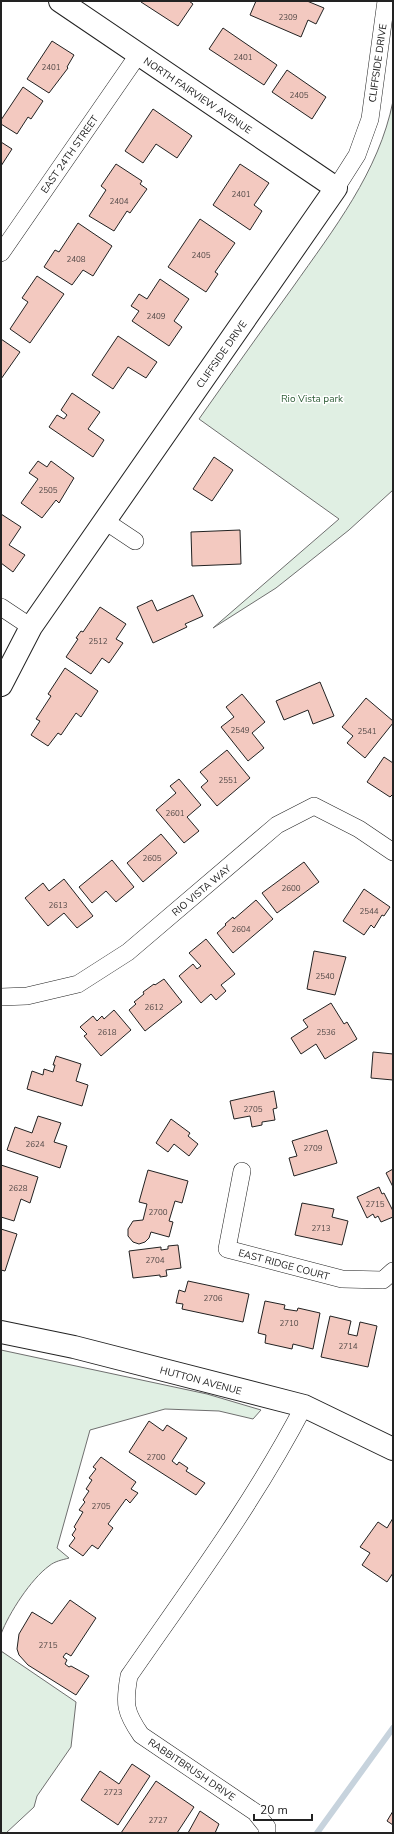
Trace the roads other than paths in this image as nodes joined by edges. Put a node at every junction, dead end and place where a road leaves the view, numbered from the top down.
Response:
1 (60, 1) edge
2 (386, 1) edge
3 (138, 55) junction
4 (336, 188) junction
5 (1, 253) edge
6 (105, 521) junction
7 (135, 541) dead end
8 (1, 607) edge
9 (31, 627) junction
10 (1, 685) edge
11 (393, 852) edge
12 (1, 997) edge
13 (242, 1171) dead end
14 (393, 1271) edge
15 (1, 1332) edge
16 (304, 1406) junction
17 (393, 1449) edge
18 (267, 1833) edge

1 - 3 street, NORTH FAIRVIEW AVENUE
2 - 4 street, CLIFFSIDE DRIVE
3 - 4 street, NORTH FAIRVIEW AVENUE
3 - 5 street, EAST 24TH STREET
4 - 6 street, CLIFFSIDE DRIVE
6 - 7 street
6 - 9 street, CLIFFSIDE DRIVE
8 - 9 street
9 - 10 street, CLIFFSIDE DRIVE
11 - 12 street, RIO VISTA WAY
13 - 14 street, EAST RIDGE COURT
15 - 16 street, HUTTON AVENUE
16 - 17 street, HUTTON AVENUE
16 - 18 street, RABBITBRUSH DRIVE

